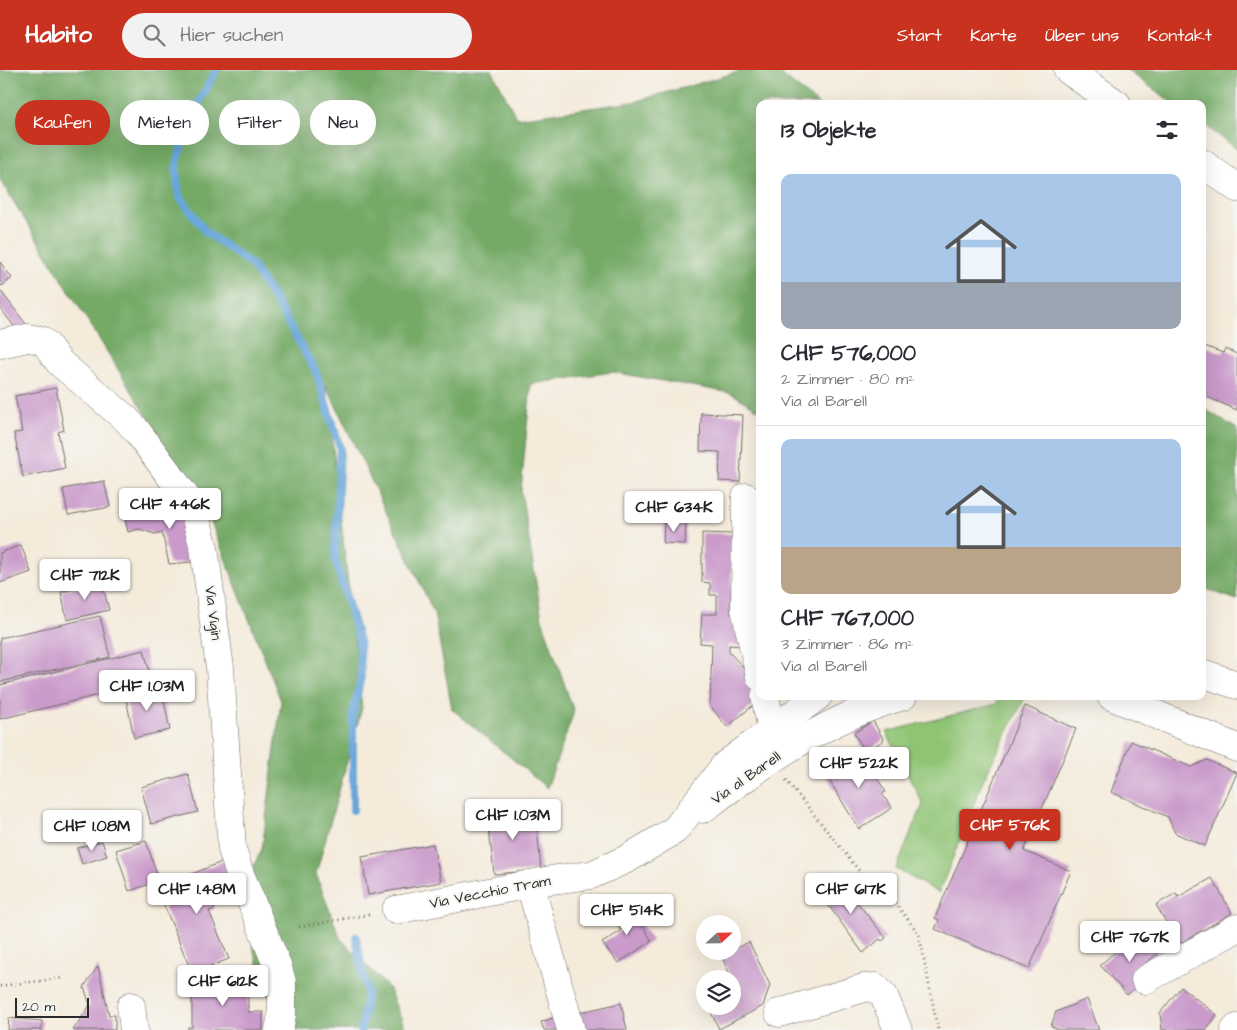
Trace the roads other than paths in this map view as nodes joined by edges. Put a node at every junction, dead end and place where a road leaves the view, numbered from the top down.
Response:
1 (1068, 70) edge
2 (1111, 100) edge
3 (1206, 167) edge
4 (1237, 188) edge
5 (0, 344) edge
6 (746, 498) dead end
7 (756, 660) edge
8 (1206, 674) edge
9 (1237, 685) edge
10 (765, 700) edge
11 (813, 700) edge
12 (890, 700) edge
13 (1121, 700) edge
14 (772, 730) junction
15 (1237, 748) edge
16 (675, 830) junction
17 (530, 884) junction
18 (396, 910) road end
19 (1237, 928) edge
20 (1145, 980) dead end
21 (779, 1013) dead end
22 (279, 1030) edge
23 (570, 1030) edge
24 (898, 1030) edge

1 - 2 street
3 - 4 street
5 - 22 street, Via Vigìn
6 - 7 street
8 - 9 street
10 - 14 street
11 - 14 street, Via Vecchio Tram
12 - 16 street, Via al Barell
13 - 15 street
14 - 16 street, Via Vecchio Tram
16 - 17 street, Via Vecchio Tram
17 - 18 street, Via Vecchio Tram
17 - 23 street
19 - 20 street
21 - 24 street

